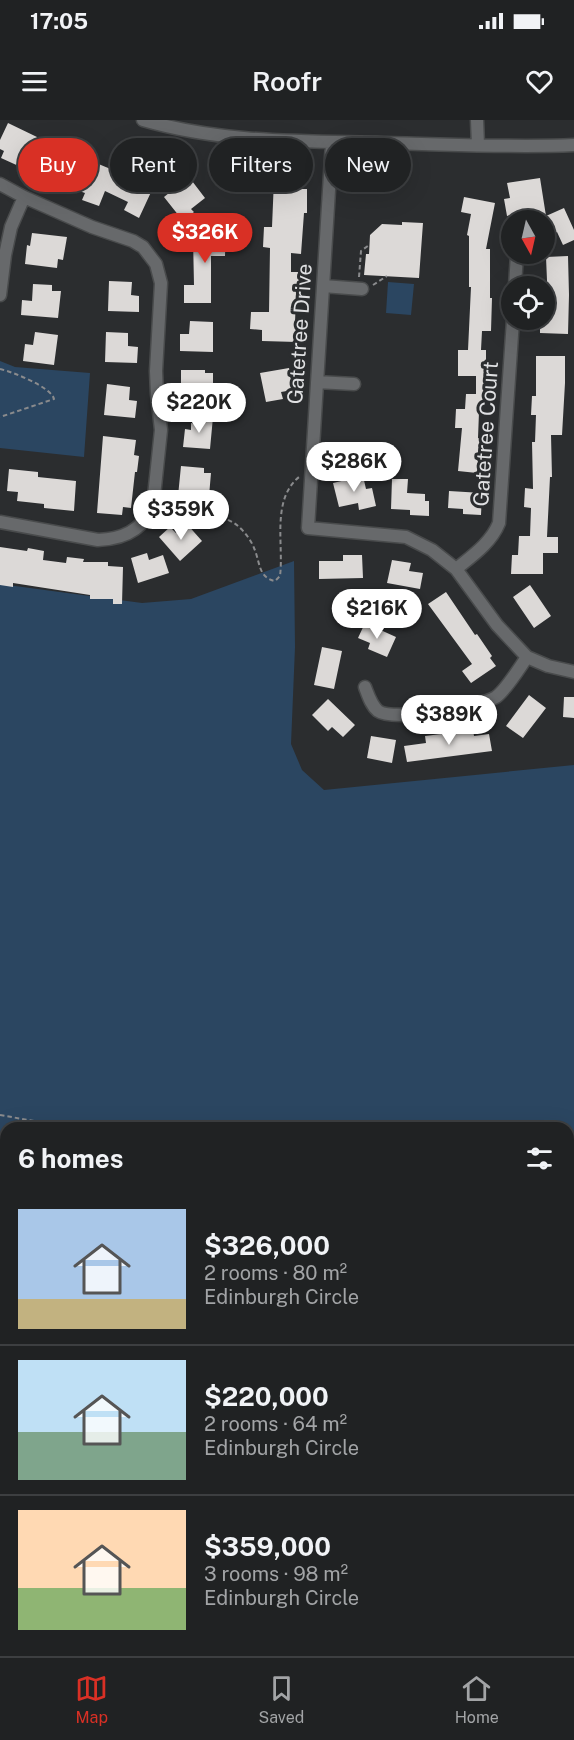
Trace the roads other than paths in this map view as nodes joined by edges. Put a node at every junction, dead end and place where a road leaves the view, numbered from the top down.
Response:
1 (143, 120) edge
2 (477, 120) edge
3 (325, 142) edge
4 (411, 144) edge
5 (478, 145) junction
6 (574, 145) edge
7 (0, 184) edge
8 (329, 192) edge
9 (24, 197) junction
10 (323, 286) junction
11 (360, 289) road end
12 (0, 296) edge
13 (512, 330) edge
14 (316, 382) junction
15 (354, 384) dead end
16 (0, 522) edge
17 (456, 569) junction
18 (527, 657) junction
19 (574, 672) edge
20 (365, 687) dead end

1 - 3 street
2 - 5 street
4 - 5 street
5 - 6 street
7 - 9 street
8 - 10 street, Gatetree Drive
9 - 12 street
9 - 16 street
10 - 11 street
10 - 14 street, Gatetree Drive
13 - 17 street, Gatetree Court
14 - 15 street
14 - 17 street, Gatetree Drive
17 - 18 street
18 - 19 street
18 - 20 street

